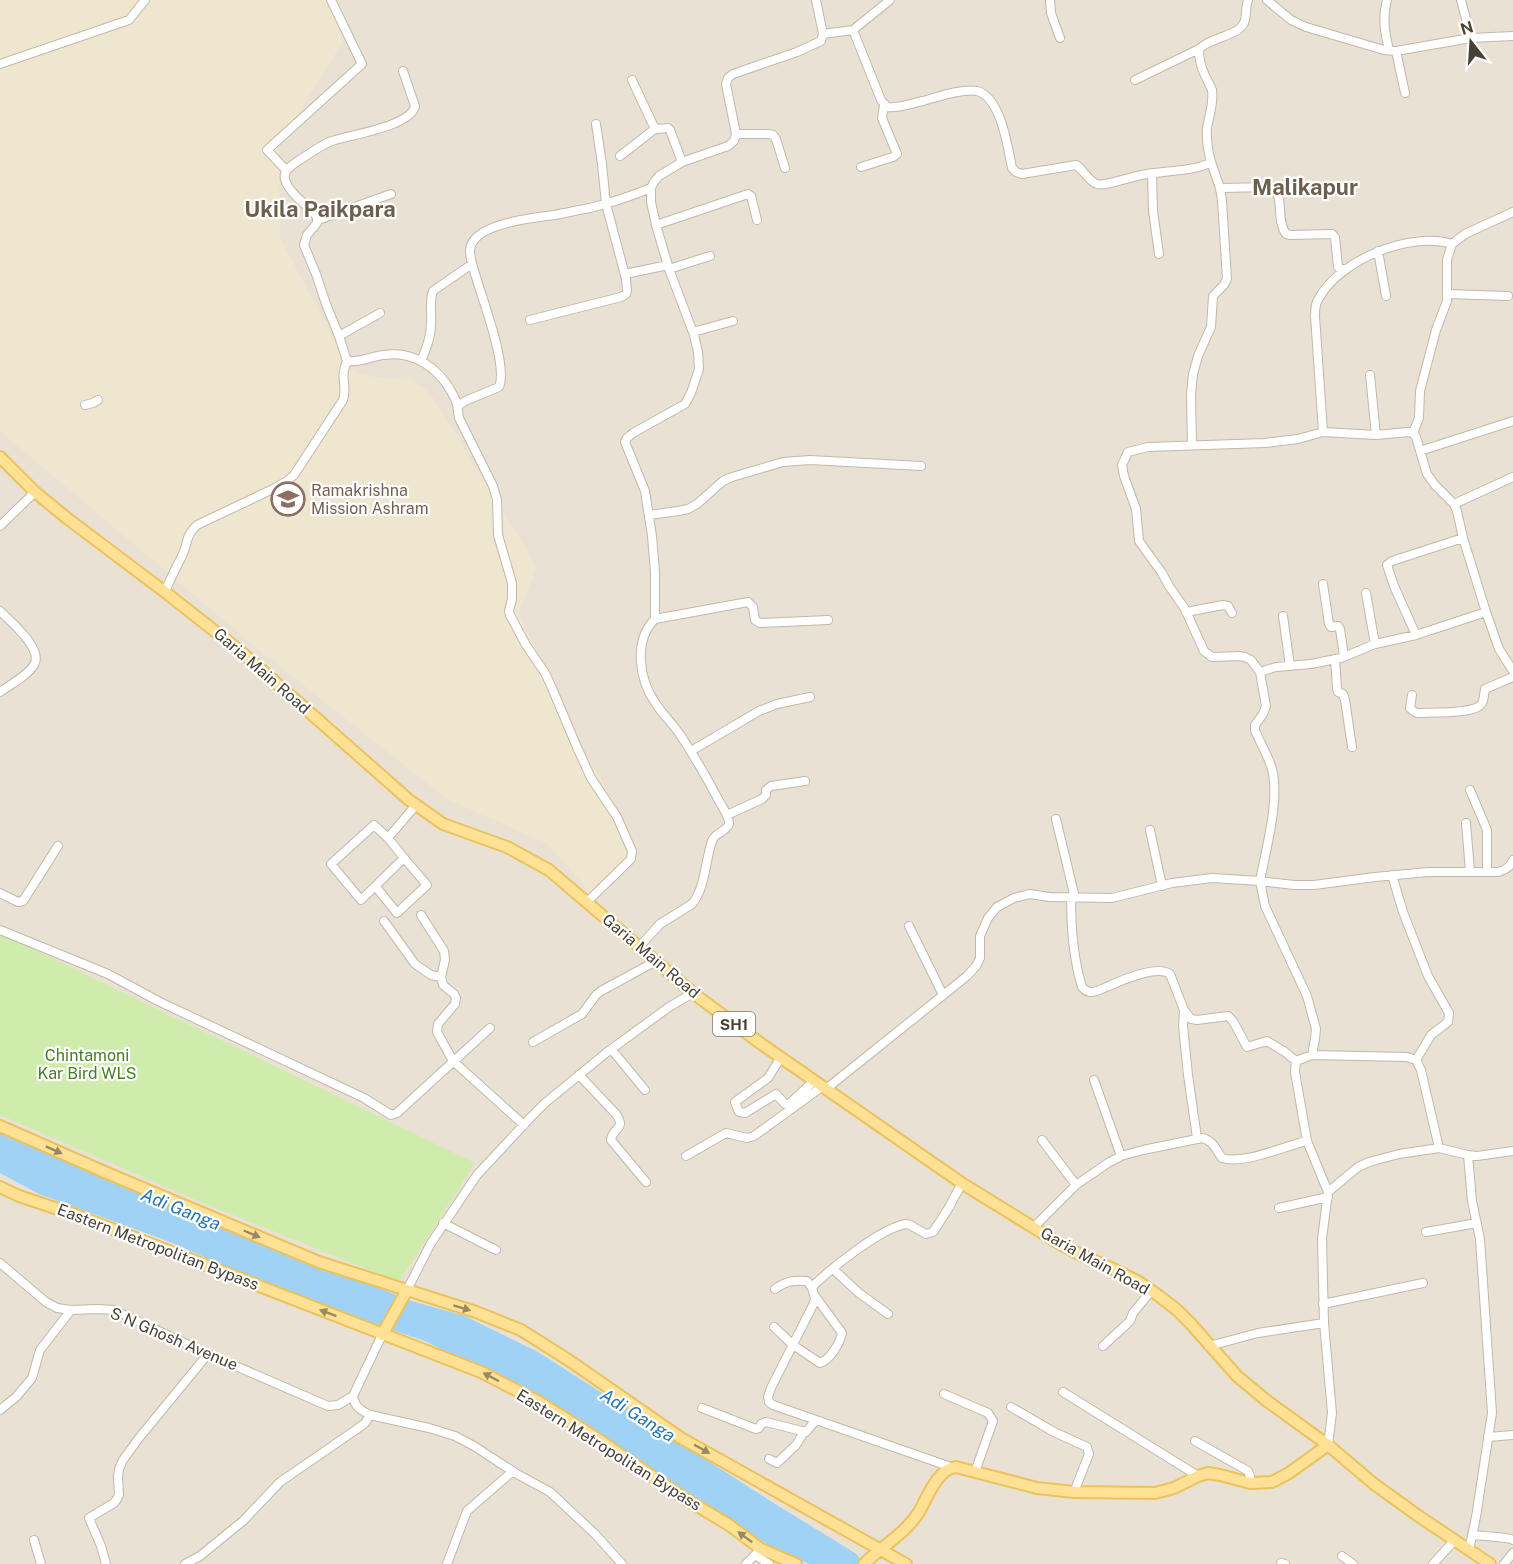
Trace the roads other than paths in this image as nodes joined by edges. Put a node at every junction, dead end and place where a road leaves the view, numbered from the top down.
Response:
1 (145, 0) edge
2 (331, 0) edge
3 (816, 0) edge
4 (890, 0) edge
5 (1050, 0) edge
6 (1248, 0) edge
7 (1268, 0) edge
8 (1386, 0) edge
9 (1461, 0) edge
10 (853, 30) junction
11 (823, 34) junction
12 (1513, 36) edge
13 (1060, 38) dead end
14 (1471, 38) junction
15 (1199, 49) junction
16 (1392, 51) junction
17 (0, 64) edge
18 (403, 71) dead end
19 (632, 80) dead end
20 (1135, 80) dead end
21 (1406, 93) dead end
22 (884, 105) junction
23 (596, 124) dead end
24 (656, 128) junction
25 (736, 134) junction
26 (620, 156) dead end
27 (682, 162) junction
28 (1211, 162) junction
29 (861, 167) dead end
30 (785, 168) dead end
31 (286, 170) junction
32 (1152, 173) junction
33 (651, 188) junction
34 (1220, 188) junction
35 (391, 194) dead end
36 (606, 204) junction
37 (1513, 212) edge
38 (318, 220) junction
39 (757, 220) dead end
40 (656, 225) junction
41 (1452, 244) junction
42 (1378, 251) junction
43 (1159, 254) dead end
44 (710, 256) dead end
45 (472, 264) junction
46 (668, 267) junction
47 (1345, 270) junction
48 (625, 274) junction
49 (1448, 294) junction
50 (1386, 296) dead end
51 (1508, 296) dead end
52 (380, 313) dead end
53 (530, 321) dead end
54 (734, 321) dead end
55 (693, 332) junction
56 (339, 336) junction
57 (347, 361) junction
58 (421, 361) junction
59 (1370, 375) dead end
60 (98, 399) dead end
61 (85, 405) dead end
62 (458, 406) junction
63 (1513, 421) edge
64 (1323, 432) junction
65 (1413, 433) junction
66 (1376, 435) junction
67 (1192, 445) junction
68 (1420, 451) junction
69 (0, 457) edge
70 (921, 466) dead end
71 (1513, 477) edge
72 (35, 492) junction
73 (1454, 504) junction
74 (649, 515) junction
75 (0, 526) edge
76 (1463, 538) junction
77 (1323, 584) dead end
78 (165, 592) junction
79 (1366, 593) dead end
80 (0, 611) edge
81 (1186, 612) junction
82 (1486, 612) junction
83 (1232, 613) dead end
84 (1283, 616) dead end
85 (655, 619) junction
86 (828, 620) dead end
87 (1416, 635) junction
88 (1375, 644) junction
89 (1344, 657) junction
90 (1335, 659) junction
91 (1290, 666) junction
92 (1513, 671) edge
93 (1260, 672) junction
94 (1513, 677) edge
95 (0, 692) edge
96 (1412, 695) dead end
97 (810, 697) dead end
98 (1352, 747) dead end
99 (691, 751) junction
100 (805, 781) dead end
101 (1470, 790) dead end
102 (416, 805) junction
103 (727, 815) junction
104 (1056, 819) dead end
105 (1466, 823) dead end
106 (1150, 830) dead end
107 (388, 838) junction
108 (58, 846) dead end
109 (404, 858) junction
110 (1513, 860) edge
111 (1470, 872) junction
112 (1487, 872) junction
113 (1392, 875) junction
114 (1260, 881) junction
115 (1162, 886) junction
116 (376, 887) junction
117 (0, 893) edge
118 (1073, 898) junction
119 (587, 902) junction
120 (421, 915) dead end
121 (384, 921) dead end
122 (909, 926) dead end
123 (0, 930) edge
124 (639, 947) junction
125 (656, 961) junction
126 (441, 977) junction
127 (693, 993) junction
128 (943, 995) junction
129 (1184, 1010) junction
130 (490, 1028) dead end
131 (533, 1042) dead end
132 (612, 1050) junction
133 (1312, 1055) junction
134 (781, 1058) junction
135 (1416, 1060) junction
136 (453, 1061) junction
137 (1296, 1061) junction
138 (579, 1075) junction
139 (1094, 1080) dead end
140 (821, 1085) junction
141 (645, 1090) dead end
142 (524, 1125) junction
143 (0, 1126) edge
144 (1197, 1138) junction
145 (1042, 1140) dead end
146 (1307, 1141) junction
147 (1439, 1148) junction
148 (1513, 1151) edge
149 (1468, 1155) junction
150 (686, 1156) dead end
151 (1121, 1156) junction
152 (646, 1182) dead end
153 (962, 1183) junction
154 (1076, 1185) junction
155 (0, 1187) edge
156 (1328, 1194) junction
157 (1279, 1208) dead end
158 (443, 1223) junction
159 (1477, 1223) junction
160 (1034, 1227) junction
161 (1426, 1232) dead end
162 (496, 1250) dead end
163 (0, 1263) edge
164 (833, 1269) junction
165 (1423, 1282) dead end
166 (775, 1289) dead end
167 (407, 1290) junction
168 (813, 1290) junction
169 (1151, 1291) junction
170 (1323, 1304) junction
171 (71, 1310) junction
172 (888, 1314) dead end
173 (1323, 1323) junction
174 (774, 1327) dead end
175 (382, 1335) junction
176 (793, 1346) junction
177 (1103, 1346) dead end
178 (1209, 1346) junction
179 (208, 1354) junction
180 (1063, 1392) dead end
181 (944, 1394) dead end
182 (354, 1396) junction
183 (1011, 1407) dead end
184 (702, 1408) dead end
185 (0, 1410) edge
186 (370, 1415) junction
187 (816, 1420) junction
188 (804, 1432) junction
189 (1513, 1435) edge
190 (1488, 1437) junction
191 (1195, 1441) dead end
192 (1328, 1445) junction
193 (770, 1459) dead end
194 (951, 1467) junction
195 (513, 1471) junction
196 (975, 1472) junction
197 (1198, 1476) junction
198 (1250, 1483) junction
199 (1074, 1492) junction
200 (1472, 1535) junction
201 (34, 1540) dead end
202 (1513, 1540) edge
203 (1454, 1541) junction
204 (880, 1549) junction
205 (1469, 1550) junction
206 (758, 1552) junction
207 (1513, 1553) edge
208 (1342, 1556) dead end
209 (866, 1563) edge
210 (41, 1564) edge
211 (106, 1564) edge
212 (185, 1564) edge
213 (447, 1564) edge
214 (622, 1564) edge
215 (746, 1564) edge
216 (769, 1564) edge
217 (796, 1564) edge
218 (906, 1564) edge
219 (1353, 1564) edge
220 (1433, 1564) edge
221 (1490, 1564) edge
222 (1504, 1564) edge

1 - 17 street
2 - 31 street
3 - 11 street
4 - 10 street
5 - 13 street
6 - 15 street
7 - 16 street
8 - 16 street
9 - 14 street
10 - 11 street
10 - 22 street
11 - 25 street
12 - 14 street
14 - 16 street
15 - 20 street
15 - 28 street
16 - 21 street
18 - 31 street
19 - 24 street
22 - 29 street
22 - 32 street
23 - 36 street
24 - 26 street
24 - 27 street
25 - 27 street
25 - 30 street
27 - 33 street
28 - 32 street
28 - 34 street
31 - 38 street
32 - 43 street
33 - 36 street
33 - 40 street
34 - 47 street
34 - 67 street
35 - 38 street
36 - 45 street
36 - 48 street
37 - 41 street
38 - 56 street
39 - 40 street
40 - 46 street
41 - 42 street
41 - 49 street
42 - 47 street
42 - 50 street
44 - 46 street
45 - 58 street
45 - 62 street
46 - 48 street
46 - 55 street
47 - 64 street
48 - 53 street
49 - 51 street
49 - 65 street
52 - 56 street
54 - 55 street
55 - 74 street
56 - 57 street
57 - 58 street
57 - 78 street
58 - 62 street
59 - 66 street
60 - 61 street
62 - 119 street
63 - 68 street
64 - 66 street
64 - 67 street
65 - 66 street
65 - 68 street
67 - 81 street
68 - 73 street
69 - 72 main road, Garia Main Road / SH1
70 - 74 street
71 - 73 street
72 - 75 street
72 - 78 main road, Garia Main Road / SH1
73 - 76 street
74 - 85 street
76 - 82 street
76 - 87 street
77 - 89 street
78 - 102 main road, Garia Main Road / SH1
79 - 88 street
80 - 95 street
81 - 83 street
81 - 93 street
82 - 87 street
82 - 92 street
84 - 91 street
85 - 86 street
85 - 99 street
87 - 88 street
88 - 89 street
89 - 90 street
90 - 91 street
90 - 98 street
91 - 93 street
93 - 114 street
94 - 96 street
97 - 99 street
99 - 103 street
100 - 103 street
101 - 112 street
102 - 107 street
102 - 119 main road, Garia Main Road / SH1
103 - 124 street
104 - 118 street
105 - 111 street
106 - 115 street
107 - 109 street
107 - 116 street
108 - 117 street
109 - 116 street
109 - 116 street
110 - 112 street
111 - 112 street
111 - 113 street
113 - 114 street
113 - 135 street
114 - 115 street
114 - 133 street
115 - 118 street
118 - 128 street
118 - 129 street
119 - 124 main road, Garia Main Road / SH1
120 - 126 street
121 - 126 street
122 - 128 street
123 - 136 street
124 - 125 main road, Garia Main Road / SH1
125 - 127 main road, Garia Main Road / SH1
125 - 131 street
126 - 136 street
127 - 132 street
127 - 134 main road, Garia Main Road / SH1
128 - 140 street
129 - 137 street
129 - 144 street
130 - 136 street
132 - 138 street
132 - 141 street
133 - 135 street
133 - 137 street
134 - 140 main road, Garia Main Road / SH1
134 - 140 street
135 - 147 street
136 - 142 street
137 - 146 street
138 - 142 street
138 - 152 street
139 - 151 street
140 - 150 street
140 - 153 main road, Garia Main Road / SH1
142 - 158 street
143 -> 167 main road
144 - 146 street
144 - 151 street
145 - 154 street
146 - 156 street
147 - 149 street
147 - 156 street
148 - 149 street
149 - 159 street
151 - 154 street
153 - 160 main road, Garia Main Road / SH1
153 - 164 street
154 - 160 street
175 -> 155 main road, Eastern Metropolitan Bypass
156 - 157 street
156 - 170 street
158 - 162 street
158 - 167 street
159 - 161 street
159 - 190 street
160 - 169 main road, Garia Main Road / SH1
163 - 171 street, S N Ghosh Avenue
164 - 168 street
164 - 172 street
165 - 170 street
166 - 168 street
167 - 175 main road
167 -> 204 main road
168 - 176 street
168 - 176 street
169 - 177 street
169 - 178 main road, Garia Main Road / SH1
170 - 173 street
171 - 179 street, S N Ghosh Avenue
171 - 185 street
173 - 178 street
173 - 192 street
174 - 176 street
175 - 182 street
206 -> 175 main road, Eastern Metropolitan Bypass
176 - 187 street
178 - 192 main road, Garia Main Road / SH1
179 - 182 street, S N Ghosh Avenue
179 - 211 street
180 - 197 street
181 - 196 street
182 - 186 street
183 - 199 street
184 - 188 street
186 - 195 street
186 - 212 street
187 - 188 street
187 - 194 street
188 - 193 street
189 - 190 street
190 - 200 street
191 - 198 street
192 - 198 main road
192 - 203 main road, Garia Main Road / SH1
194 - 196 main road
194 - 204 main road
195 - 213 street
195 - 214 street
196 - 199 main road
197 - 198 main road
197 - 199 main road
200 - 202 street
200 - 205 street
201 - 210 street
203 - 205 main road, Garia Main Road / SH1
203 - 220 street
204 - 209 main road
204 - 218 main road
205 - 221 main road, Garia Main Road / SH1
206 - 215 street
206 - 216 street
206 - 217 main road, Eastern Metropolitan Bypass
207 - 222 street
208 - 219 street

